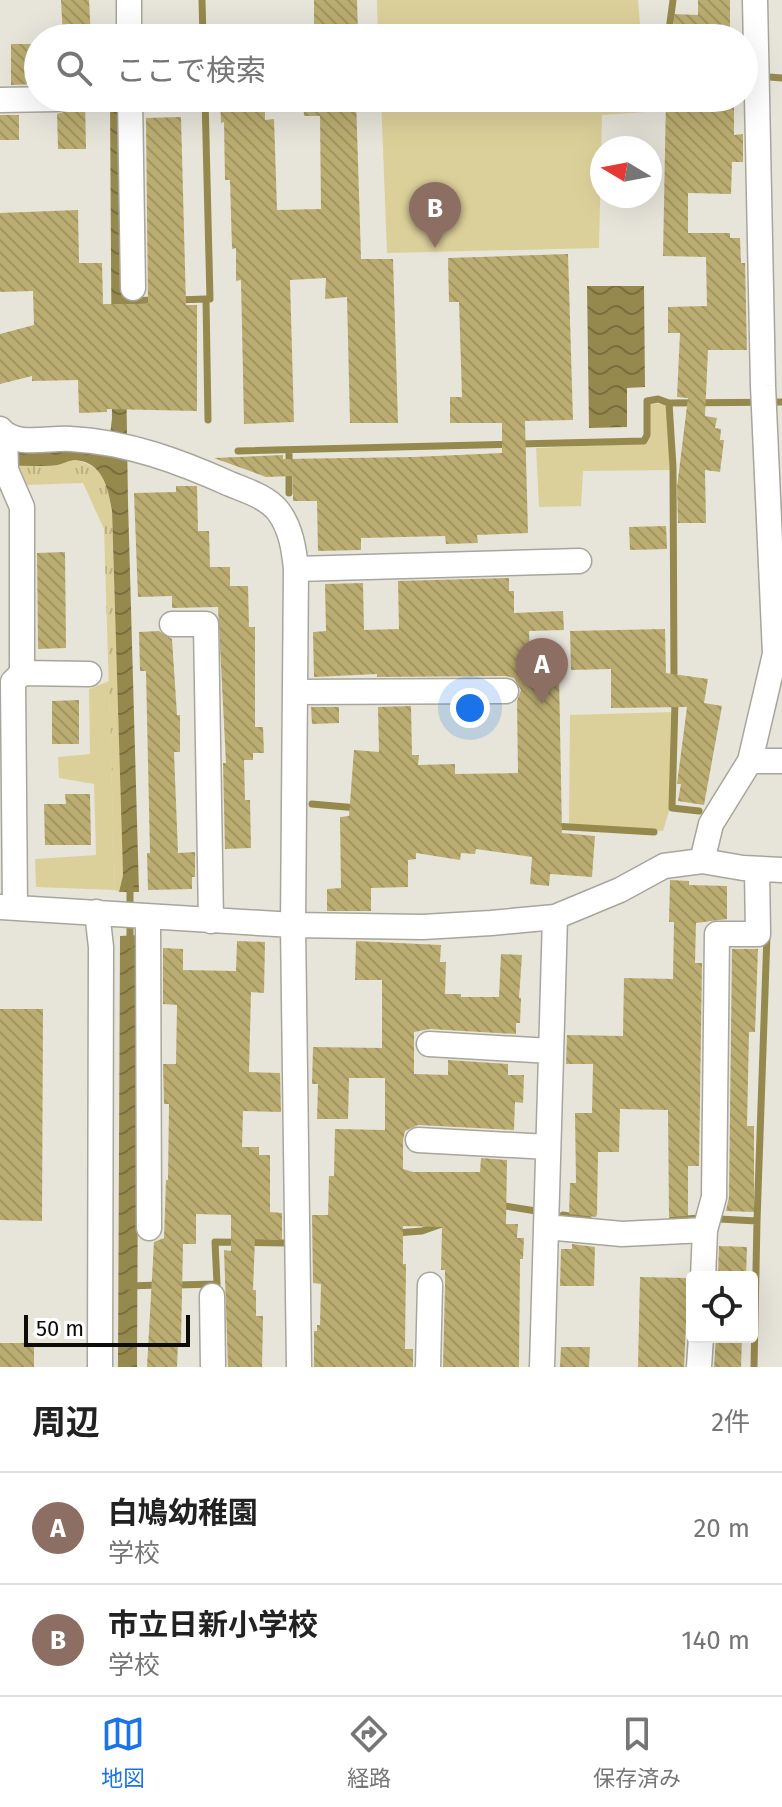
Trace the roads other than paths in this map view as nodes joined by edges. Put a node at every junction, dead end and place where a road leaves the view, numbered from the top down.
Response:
1 (129, 0) edge
2 (755, 0) edge
3 (129, 24) edge
4 (757, 24) edge
5 (758, 31) edge
6 (0, 100) edge
7 (24, 100) edge
8 (130, 112) edge
9 (770, 157) edge
10 (133, 288) dead end
11 (768, 394) edge
12 (2, 432) edge
13 (776, 520) edge
14 (579, 561) dead end
15 (296, 569) junction
16 (777, 592) edge
17 (172, 624) dead end
18 (779, 654) edge
19 (89, 674) dead end
20 (12, 679) edge
21 (506, 691) dead end
22 (295, 692) junction
23 (750, 761) junction
24 (782, 761) edge
25 (702, 861) junction
26 (757, 869) junction
27 (782, 870) edge
28 (7, 907) edge
29 (107, 913) junction
30 (146, 917) junction
31 (555, 917) junction
32 (211, 921) junction
33 (293, 925) junction
34 (429, 1044) dead end
35 (551, 1051) junction
36 (418, 1140) dead end
37 (548, 1147) junction
38 (707, 1222) junction
39 (546, 1227) junction
40 (149, 1228) dead end
41 (703, 1271) edge
42 (430, 1285) dead end
43 (212, 1296) dead end
44 (701, 1343) edge
45 (100, 1367) edge
46 (213, 1367) edge
47 (299, 1367) edge
48 (428, 1367) edge
49 (542, 1367) edge
50 (699, 1367) edge

1 - 3 street
2 - 4 street
5 - 9 street
6 - 7 street
8 - 10 street
9 - 11 street
11 - 13 street
12 - 15 street
12 - 20 street
13 - 16 street
14 - 15 street
15 - 22 street
16 - 18 street
17 - 32 street
18 - 23 street
19 - 20 street
20 - 28 street
21 - 22 street
22 - 33 street
23 - 24 street
23 - 25 street
25 - 26 street
25 - 31 street
26 - 27 street
26 - 38 street
28 - 29 street
29 - 30 street
29 - 45 street
30 - 32 street
30 - 40 street
31 - 33 street
31 - 35 street
32 - 33 street
33 - 47 street
34 - 35 street
35 - 37 street
36 - 37 street
37 - 39 street
38 - 39 street
38 - 41 street
39 - 49 street
42 - 48 street
43 - 46 street
44 - 50 street

